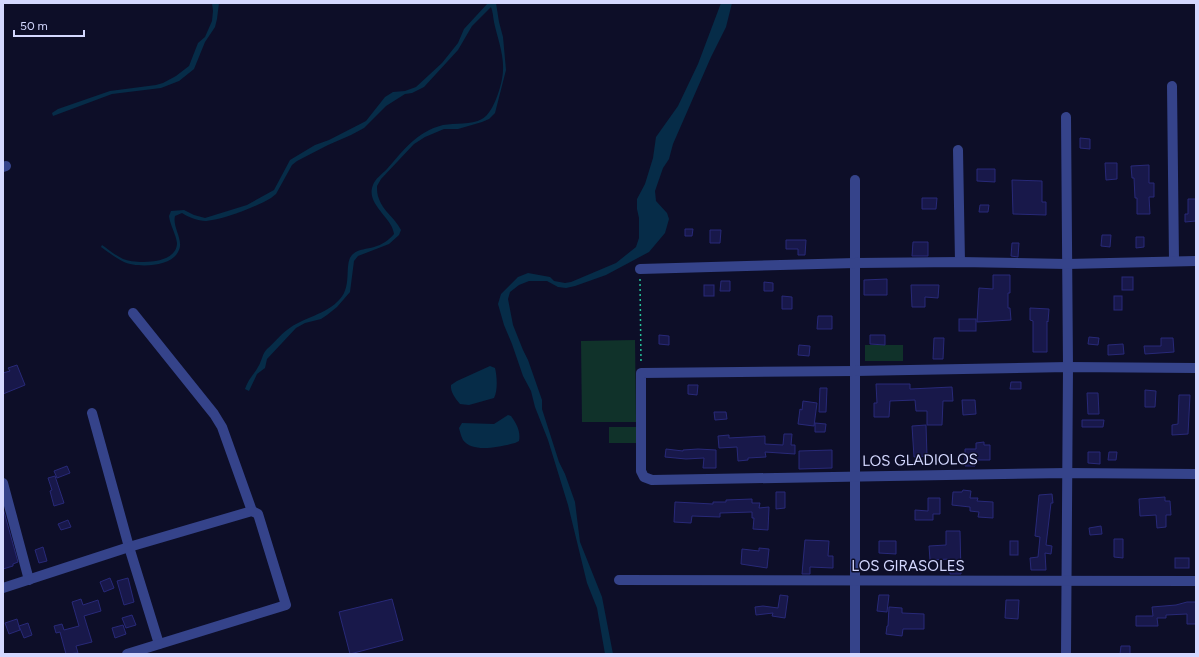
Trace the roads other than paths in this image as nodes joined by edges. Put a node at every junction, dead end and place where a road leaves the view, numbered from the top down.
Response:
1 (1172, 86) dead end
2 (1066, 117) dead end
3 (958, 150) dead end
4 (854, 180) dead end
5 (1174, 261) junction
6 (960, 262) junction
7 (1196, 262) edge
8 (855, 263) junction
9 (1067, 264) junction
10 (640, 269) road end
11 (133, 313) dead end
12 (1068, 366) junction
13 (1196, 368) edge
14 (855, 371) junction
15 (92, 413) dead end
16 (1067, 473) junction
17 (1196, 474) edge
18 (855, 476) junction
19 (3, 483) edge
20 (252, 511) junction
21 (129, 547) junction
22 (29, 580) junction
23 (619, 580) dead end
24 (1067, 580) junction
25 (855, 581) junction
26 (1196, 581) edge
27 (3, 588) edge
28 (159, 644) junction
29 (127, 654) edge
30 (855, 654) edge
31 (1066, 654) edge

1 - 5 street
2 - 9 street
3 - 6 street
4 - 8 street
5 - 7 street
5 - 9 street
6 - 8 street
6 - 9 street
8 - 10 street
8 - 14 street
9 - 12 street
11 - 20 street
12 - 13 street
12 - 14 street
12 - 16 street
14 - 18 street
14 - 18 street, LOS GLADIOLOS
15 - 21 street
16 - 17 street, LOS GLADIOLOS
16 - 18 street, LOS GLADIOLOS
16 - 24 street
18 - 25 street
19 - 22 street
20 - 21 street
20 - 28 street
21 - 22 street
21 - 28 street
22 - 27 street
23 - 25 street, LOS GIRASOLES
24 - 25 street, LOS GIRASOLES
24 - 26 street, LOS GIRASOLES
24 - 31 street
25 - 30 street
28 - 29 street

